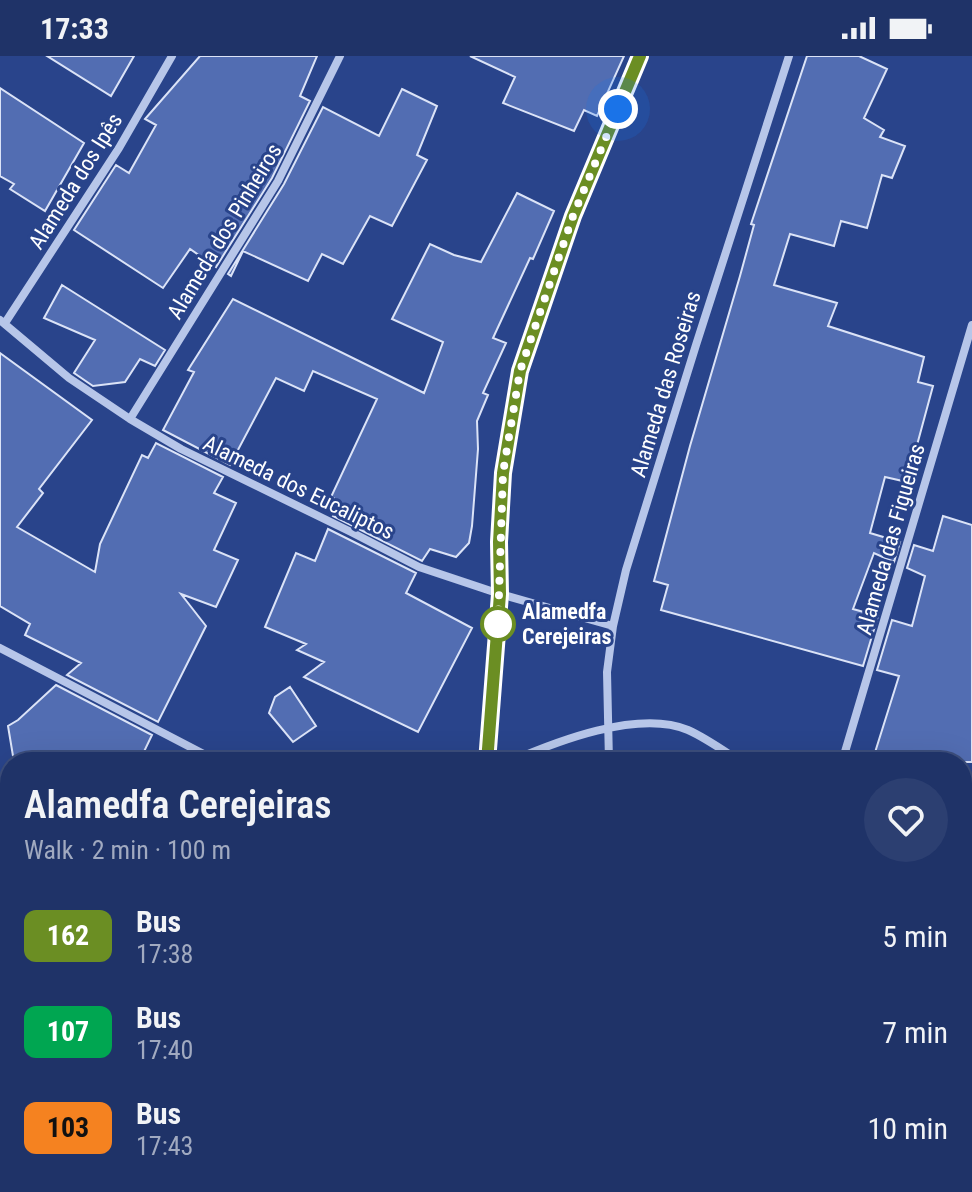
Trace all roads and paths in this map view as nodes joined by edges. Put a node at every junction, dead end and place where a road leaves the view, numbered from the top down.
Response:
1 (172, 56) edge
2 (340, 56) edge
3 (640, 56) edge
4 (789, 56) edge
5 (2, 322) edge
6 (972, 325) edge
7 (130, 419) junction
8 (500, 594) junction
9 (613, 626) junction
10 (0, 648) edge
11 (608, 729) junction
12 (200, 752) edge
13 (488, 752) edge
14 (533, 752) edge
15 (609, 752) edge
16 (724, 752) edge
17 (845, 752) edge

1 - 5 street, Alameda dos Ipês
2 - 7 street, Alameda dos Pinheiros
3 - 8 street
4 - 9 street, Alameda das Roseiras
5 - 7 street, Alameda dos Eucaliptos
6 - 17 street, Alameda das Figueiras
7 - 8 street, Alameda dos Eucaliptos
8 - 9 street, Alameda dos Eucaliptos
8 - 13 street
9 - 11 street, Alameda das Roseiras
10 - 12 street
11 - 14 street
11 - 15 street, Alameda das Roseiras
11 - 16 street

